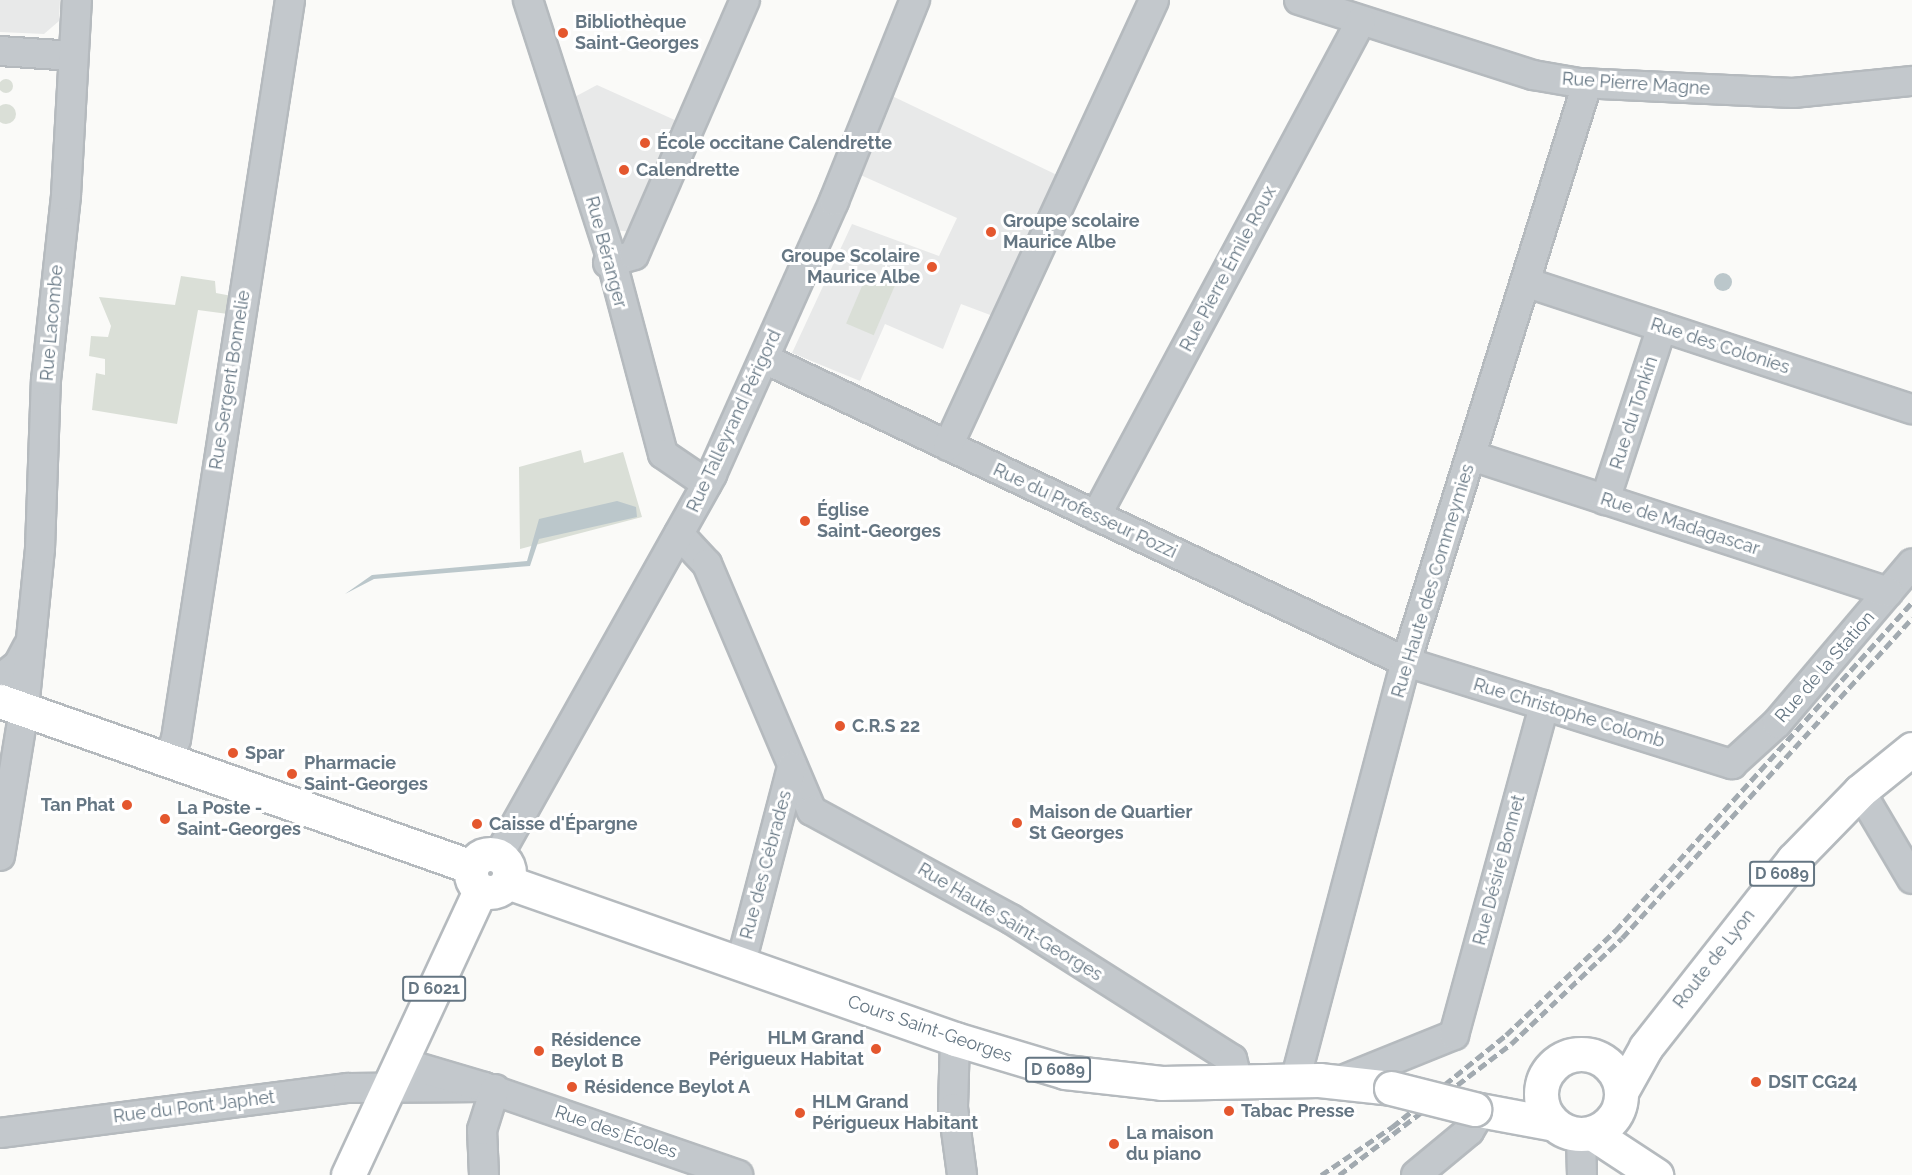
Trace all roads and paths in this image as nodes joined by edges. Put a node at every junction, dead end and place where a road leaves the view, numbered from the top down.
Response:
1 (77, 0) edge
2 (290, 0) edge
3 (528, 0) edge
4 (745, 0) edge
5 (915, 0) edge
6 (1154, 0) edge
7 (1299, 0) edge
8 (1360, 21) junction
9 (0, 51) edge
10 (73, 56) junction
11 (1912, 81) edge
12 (1587, 84) junction
13 (608, 263) junction
14 (1528, 283) junction
15 (1662, 327) junction
16 (765, 359) junction
17 (1912, 409) edge
18 (948, 446) junction
19 (1472, 456) junction
20 (707, 484) junction
21 (1605, 500) junction
22 (1096, 516) junction
23 (679, 534) junction
24 (1912, 564) edge
25 (1888, 592) junction
26 (28, 646) junction
27 (1406, 662) junction
28 (0, 679) edge
29 (12, 705) edge
30 (1544, 705) junction
31 (1912, 749) edge
32 (168, 760) junction
33 (1732, 764) joint
34 (792, 767) junction
35 (1860, 791) junction
36 (0, 856) edge
37 (489, 874) junction
38 (1912, 879) edge
39 (741, 963) junction
40 (1669, 1016) junction
41 (955, 1039) junction
42 (1583, 1054) junction
43 (394, 1075) junction
44 (1238, 1082) junction
45 (1295, 1082) junction
46 (1340, 1082) junction
47 (1542, 1083) junction
48 (490, 1088) junction
49 (1477, 1110) junction
50 (1593, 1119) junction
51 (0, 1133) edge
52 (696, 1168) edge
53 (1646, 1168) edge
54 (348, 1175) edge
55 (484, 1175) edge
56 (738, 1175) edge
57 (962, 1175) edge
58 (1416, 1175) edge
59 (1582, 1175) edge

1 - 10 street, Rue Lacombe
2 - 32 street, Rue Sergent Bonnelie
3 - 13 street, Rue Béranger
4 - 13 street
5 - 16 street, Rue Talleyrand Périgord
6 - 18 street
7 - 8 street, Rue Pierre Magne
8 - 12 street, Rue Pierre Magne
8 - 22 street, Rue Pierre Émile Roux
9 - 10 street
10 - 26 street, Rue Lacombe
11 - 12 street, Rue Pierre Magne
12 - 14 street, Rue Haute des Commeymies
13 - 20 street, Rue Béranger
14 - 15 street, Rue des Colonies
14 - 19 street, Rue Haute des Commeymies
15 - 17 street, Rue des Colonies
15 - 21 street, Rue du Tonkin
16 - 18 street, Rue du Professeur Pozzi
16 - 20 street, Rue Talleyrand Périgord
18 - 22 street, Rue du Professeur Pozzi
19 - 21 street, Rue de Madagascar
19 - 27 street, Rue Haute des Commeymies
20 - 23 street, Rue Talleyrand Périgord
21 - 25 street, Rue de Madagascar
22 - 27 street, Rue du Professeur Pozzi
23 - 34 street, Rue Haute Saint-Georges
23 - 37 street, Rue Talleyrand Périgord
24 - 25 street, Rue de la Station
25 - 33 street, Rue de la Station
26 - 28 street, Rue Lacombe
26 - 29 street, Rue Lacombe
27 - 30 street, Rue Christophe Colomb
27 - 45 street, Rue Haute des Commeymies
29 - 32 main road, D 6089
29 - 36 street, Rue Lacombe
30 - 33 street, Rue Christophe Colomb
30 - 46 street, Rue Désiré Bonnet
31 - 35 main road, Route de Lyon / D 6089
32 - 37 main road, D 6089
34 - 39 street, Rue des Cébrades
34 - 44 street, Rue Haute Saint-Georges
35 - 38 street
35 - 40 main road, Route de Lyon / D 6089
37 - 39 main road, Cours Saint-Georges / D 6089
37 - 43 main road, D 6021
39 - 41 main road, Cours Saint-Georges / D 6089
40 - 42 main road, Route de Lyon / D 6089
40 - 50 main road, Route de Lyon / D 6089
41 - 44 main road, Cours Saint-Georges / D 6089
41 - 57 street
42 - 47 main road, Route de Lyon
42 - 50 main road
43 - 48 street, Rue du Pont Japhet
43 - 51 street, Rue du Pont Japhet
43 - 54 main road, D 6021
44 - 45 main road, Cours Saint-Georges / D 6089
45 - 46 main road, Cours Saint-Georges / D 6089
46 - 49 main road, Cours Saint-Georges / D 6089, bridge
47 - 49 main road, Cours Saint-Georges / D 6089
47 - 50 main road
48 - 52 street, Rue des Écoles
48 - 55 street
49 - 50 main road, Cours Saint-Georges / D 6089
49 - 58 street
50 - 53 main road
50 - 59 street
52 - 56 street, Rue des Écoles

